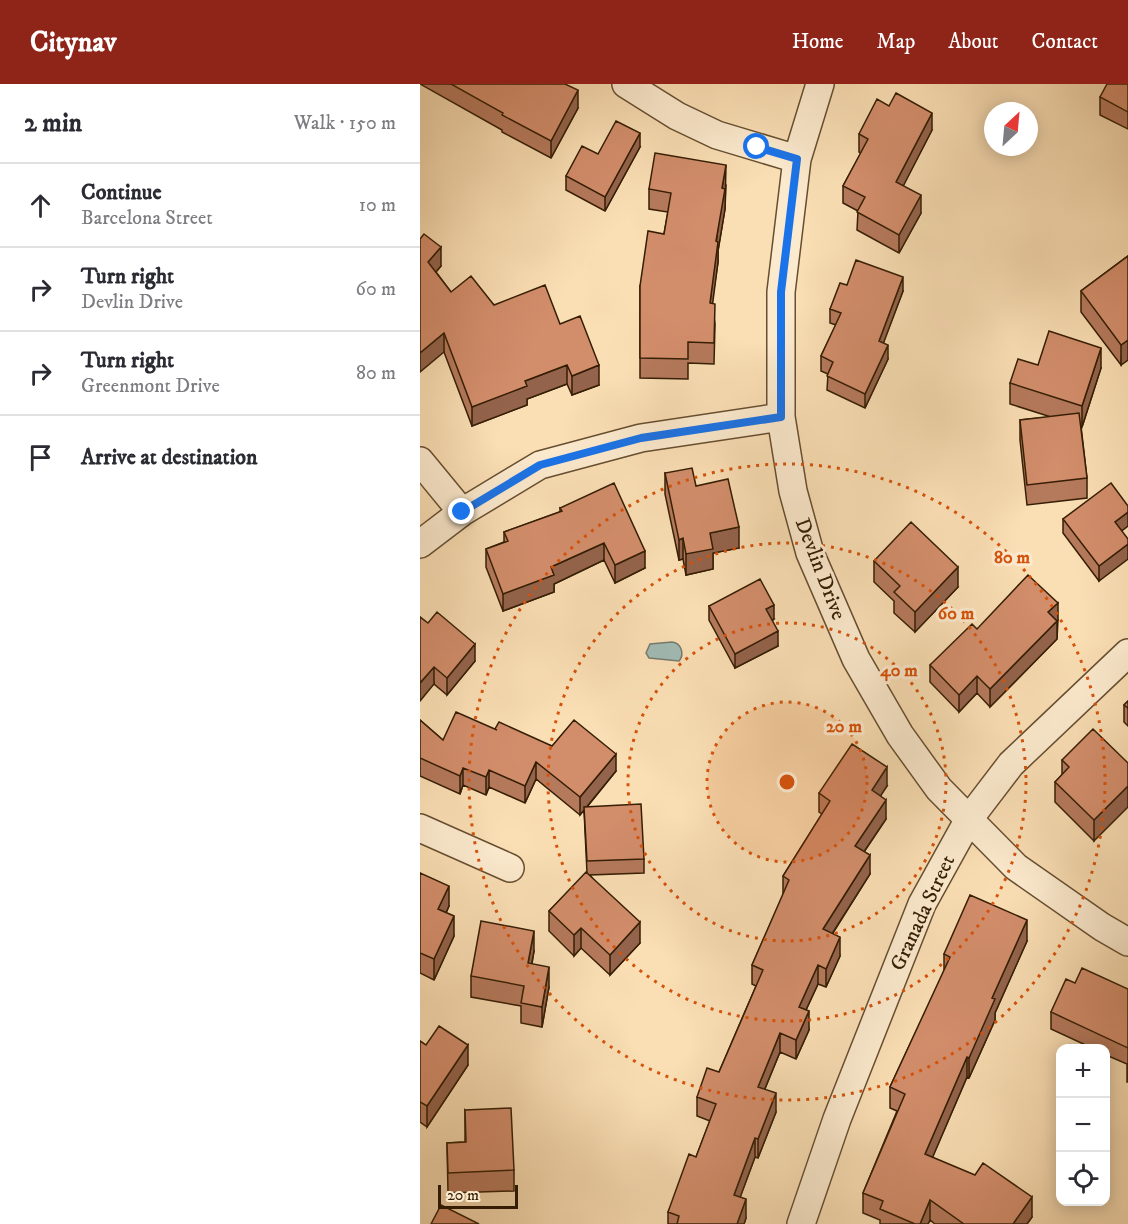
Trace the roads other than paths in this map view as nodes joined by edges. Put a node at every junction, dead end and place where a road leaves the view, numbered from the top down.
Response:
1 (626, 84) edge
2 (820, 84) edge
3 (797, 159) junction
4 (781, 417) junction
5 (420, 461) edge
6 (462, 512) junction
7 (420, 544) edge
8 (1128, 653) edge
9 (969, 819) junction
10 (420, 828) edge
11 (510, 868) dead end
12 (1128, 942) edge
13 (801, 1224) edge

1 - 3 street
2 - 3 street, Devlin Drive
3 - 4 street, Devlin Drive
4 - 6 street
4 - 9 street, Devlin Drive
5 - 6 street
6 - 7 street
8 - 9 street, Granada Street
9 - 12 street, Devlin Drive
9 - 13 street, Granada Street
10 - 11 street

